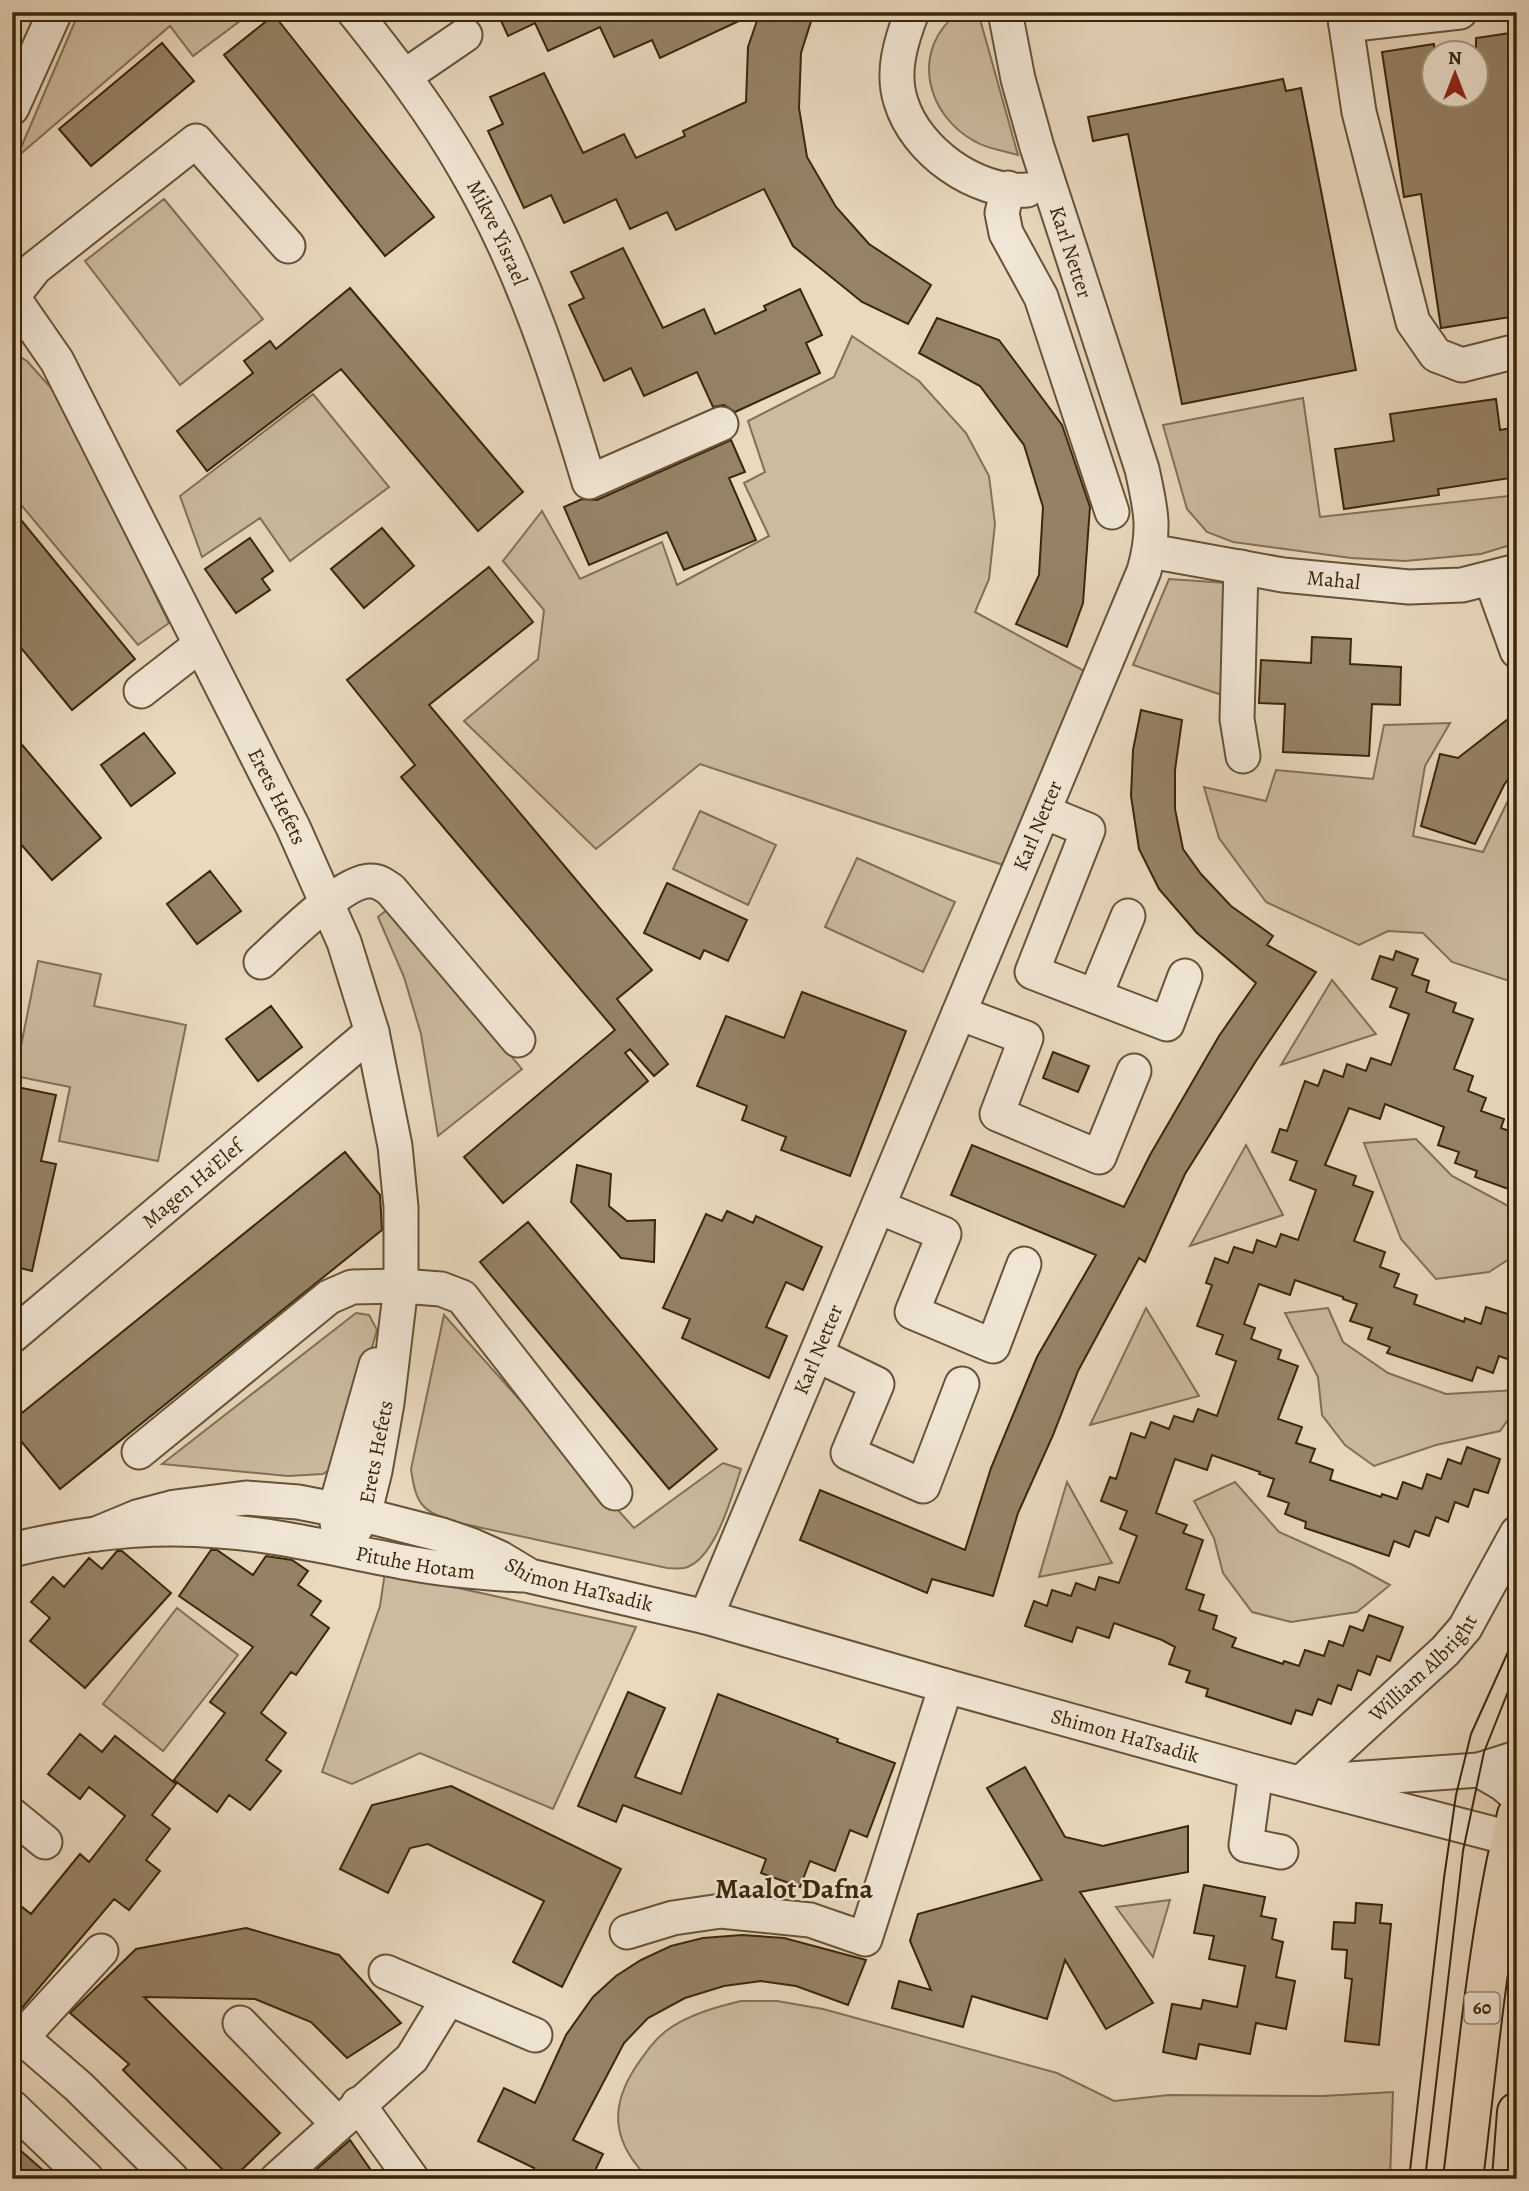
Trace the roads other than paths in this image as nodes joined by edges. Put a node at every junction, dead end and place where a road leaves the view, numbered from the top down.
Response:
1 (55, 12) edge
2 (912, 12) edge
3 (1005, 12) edge
4 (1460, 12) edge
5 (363, 15) edge
6 (1345, 19) edge
7 (465, 35) dead end
8 (405, 76) junction
9 (12, 108) edge
10 (1008, 188) junction
11 (1050, 188) junction
12 (288, 246) dead end
13 (13, 296) edge
14 (12, 321) edge
15 (44, 342) junction
16 (1517, 351) edge
17 (721, 424) dead end
18 (1112, 512) dead end
19 (1150, 551) junction
20 (1241, 567) junction
21 (1504, 575) edge
22 (201, 645) junction
23 (1517, 651) edge
24 (141, 691) dead end
25 (1243, 756) dead end
26 (1044, 811) junction
27 (327, 903) junction
28 (1128, 916) dead end
29 (261, 962) dead end
30 (1185, 976) dead end
31 (1095, 996) junction
32 (959, 1013) junction
33 (372, 1032) junction
34 (518, 1040) dead end
35 (1134, 1071) dead end
36 (879, 1207) junction
37 (1024, 1264) dead end
38 (401, 1286) junction
39 (12, 1336) edge
40 (817, 1355) junction
41 (962, 1384) dead end
42 (139, 1452) dead end
43 (615, 1493) dead end
44 (349, 1512) junction
45 (1517, 1533) edge
46 (96, 1534) junction
47 (342, 1549) junction
48 (12, 1550) edge
49 (530, 1576) junction
50 (706, 1617) junction
51 (946, 1686) junction
52 (1362, 1727) junction
53 (1517, 1758) edge
54 (1479, 1770) junction
55 (1256, 1772) junction
56 (1385, 1776) junction
57 (1301, 1783) junction
58 (1517, 1796) edge
59 (12, 1815) edge
60 (1515, 1824) edge
61 (45, 1842) dead end
62 (1281, 1852) dead end
63 (627, 1932) dead end
64 (101, 1951) dead end
65 (386, 1972) dead end
66 (448, 1999) junction
67 (240, 2023) dead end
68 (17, 2033) edge
69 (535, 2035) dead end
70 (12, 2106) edge
71 (1517, 2112) edge
72 (348, 2113) junction
73 (87, 2179) edge
74 (172, 2179) edge
75 (276, 2179) edge
76 (412, 2179) edge
77 (1463, 2179) edge
78 (1512, 2179) edge

1 - 9 street
2 - 10 street
3 - 11 street, Karl Netter
4 - 6 street
5 - 8 street, Mikve Yisrael
6 - 16 street
7 - 8 street
8 - 17 street, Mikve Yisrael
10 - 11 street
10 - 18 street
11 - 19 street, Karl Netter
12 - 13 street
13 - 15 street, Erets Hefets
14 - 15 street, Erets Hefets
15 - 22 street, Erets Hefets
19 - 20 street, Mahal
19 - 26 street, Karl Netter
20 - 21 street, Mahal
20 - 25 street
21 - 23 street
22 - 24 street
22 - 27 street, Erets Hefets
26 - 31 street
26 - 32 street, Karl Netter
27 - 29 street
27 - 33 street, Erets Hefets
27 - 34 street
28 - 31 street
30 - 31 street
32 - 35 street
32 - 36 street, Karl Netter
33 - 38 street, Erets Hefets
33 - 39 street, Magen Ha'Elef
36 - 37 street
36 - 40 street, Karl Netter
38 - 42 street
38 - 43 street
38 - 44 street, Erets Hefets
40 - 41 street
40 - 50 street, Karl Netter
44 - 46 street, Shimon HaTsadik
44 - 47 street, Erets Hefets
44 - 49 street, Shimon HaTsadik
45 - 52 street, William Albright
46 - 47 street
46 - 48 street
47 - 49 street, Pituhe Hotam
49 - 50 street, Shimon HaTsadik
50 - 51 street, Shimon HaTsadik
51 - 55 street, Shimon HaTsadik
51 - 63 street
52 - 56 street
52 - 57 street, William Albright
53 - 54 street, Shimon HaTsadik
54 - 56 street, Shimon HaTsadik
54 - 58 street
55 - 57 street, Shimon HaTsadik
55 - 62 street
56 - 57 street, Shimon HaTsadik
57 - 60 street, Shimon HaTsadik
59 - 61 street
60 - 77 highway, 60
64 - 68 street
65 - 66 street
66 - 69 street
66 - 72 street
67 - 72 street
68 - 74 street
70 - 73 street
71 - 78 highway
72 - 75 street
72 - 76 street

